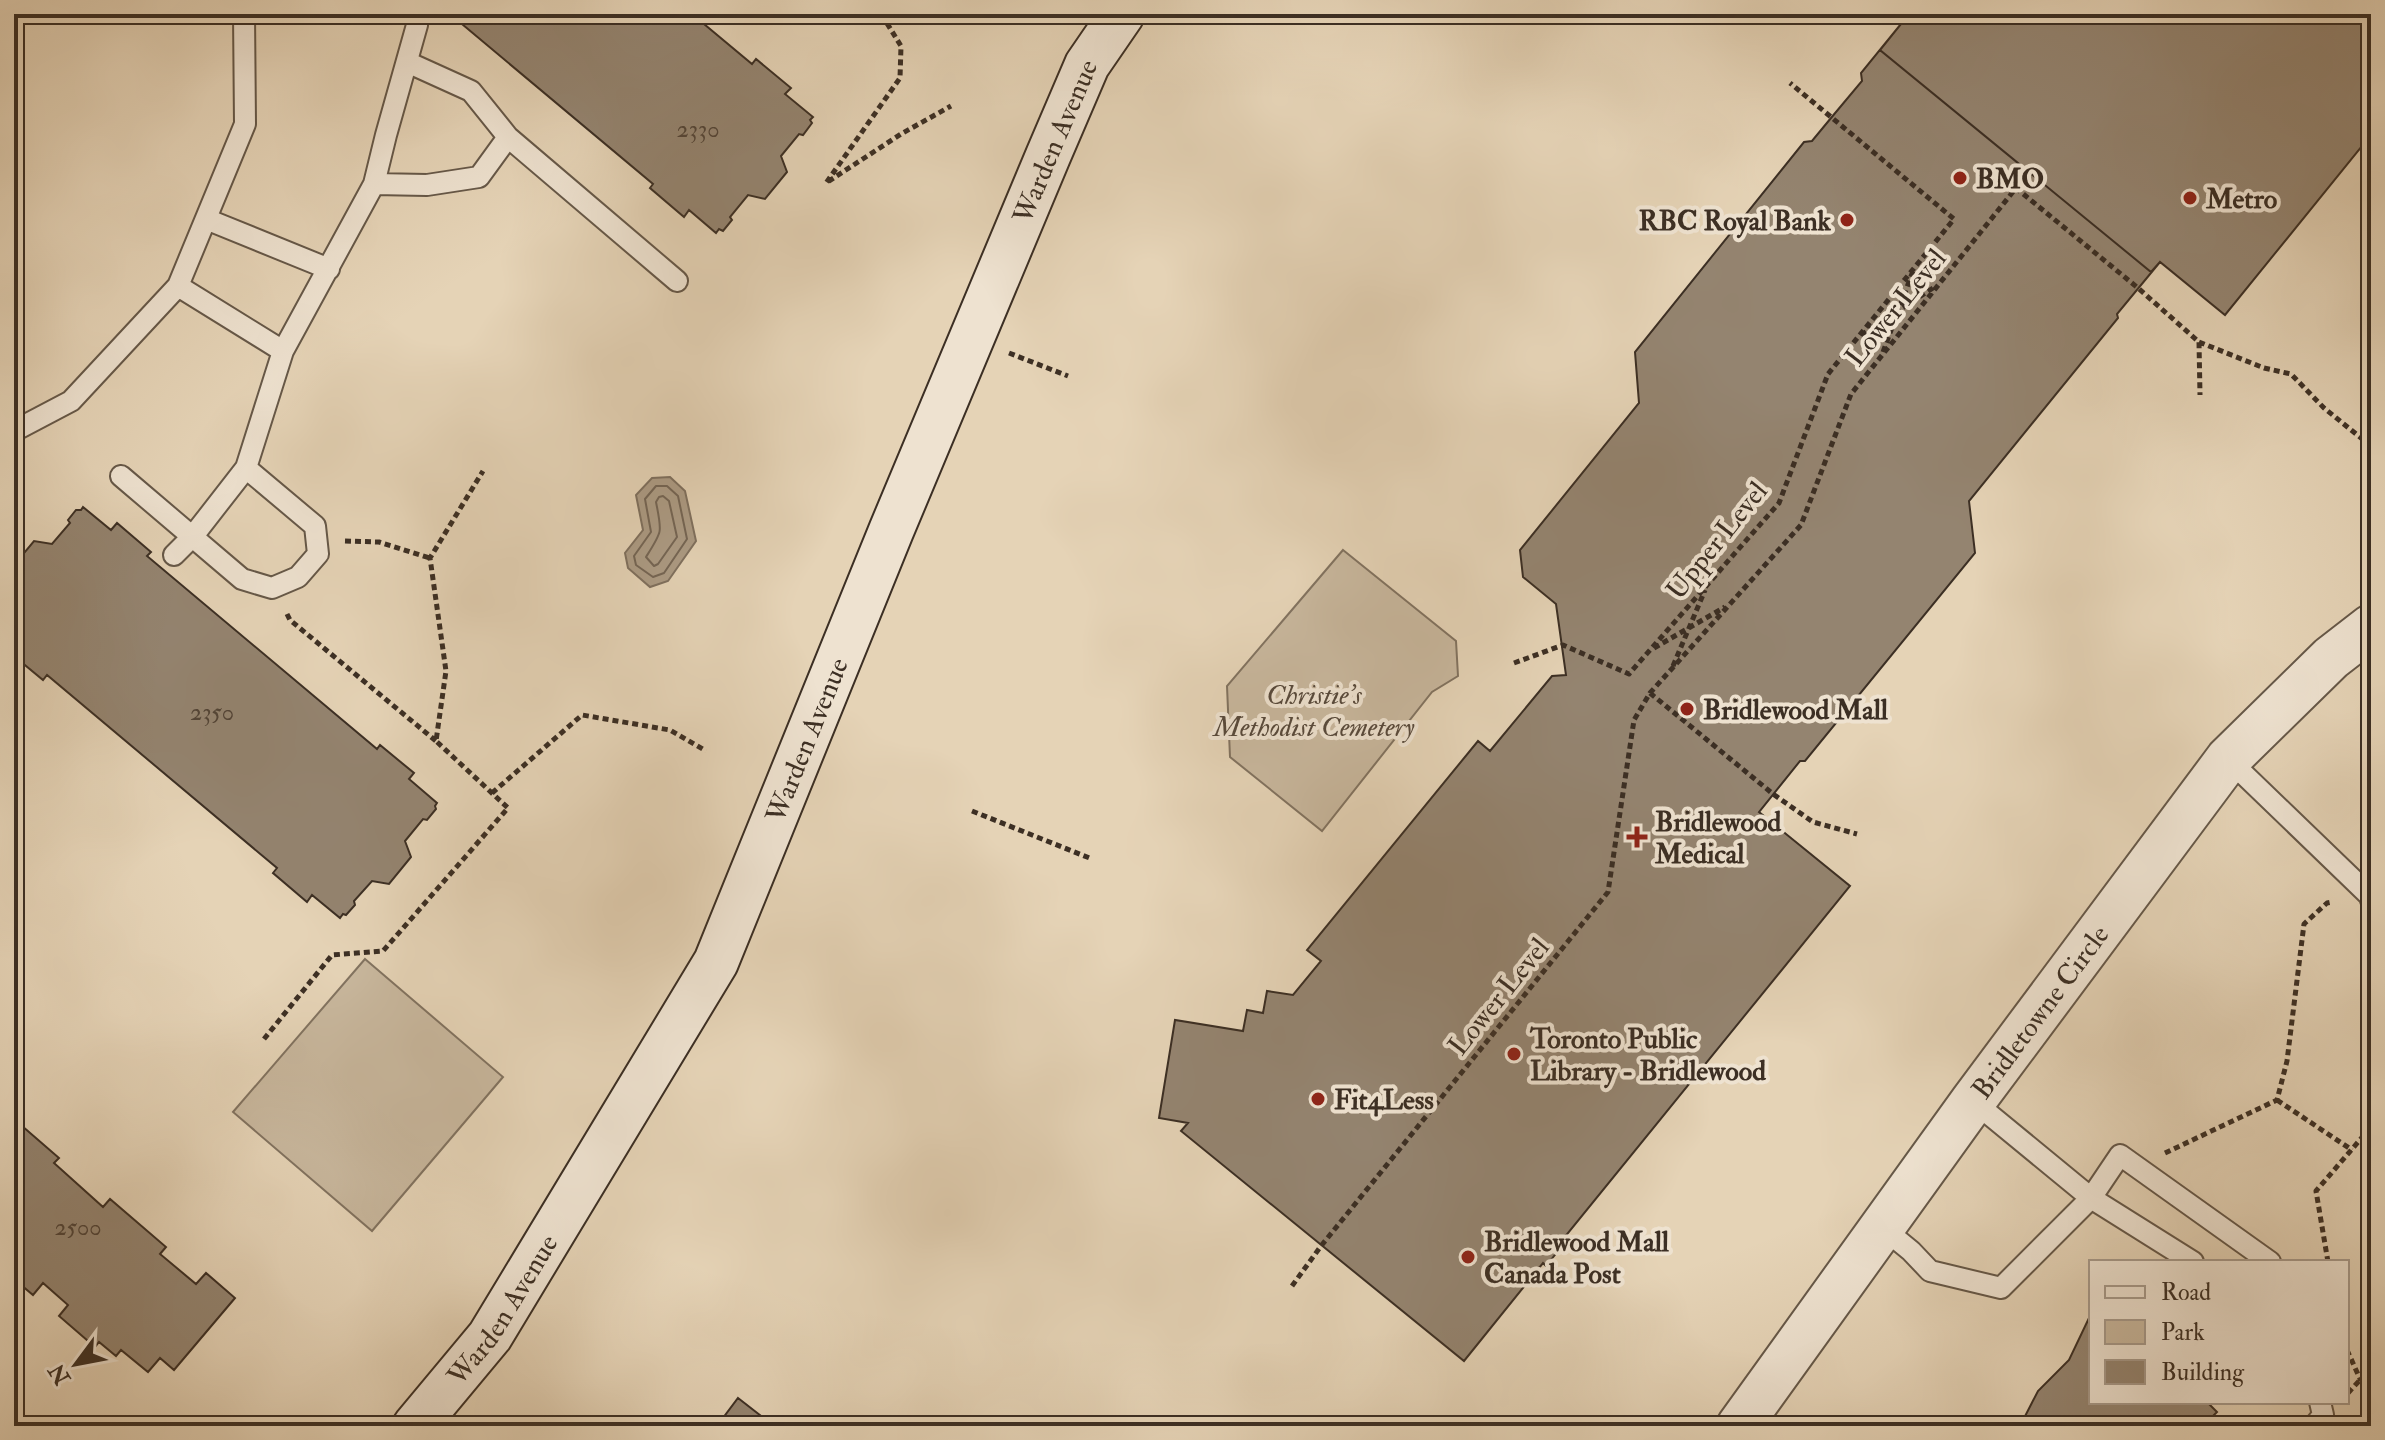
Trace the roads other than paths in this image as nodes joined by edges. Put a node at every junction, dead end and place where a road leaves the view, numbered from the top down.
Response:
1 (244, 14) edge
2 (1122, 14) edge
3 (417, 25) dead end
4 (407, 62) junction
5 (508, 137) junction
6 (374, 184) junction
7 (206, 219) junction
8 (329, 269) junction
9 (677, 281) dead end
10 (178, 286) junction
11 (283, 351) junction
12 (14, 431) edge
13 (246, 468) junction
14 (121, 476) dead end
15 (193, 536) junction
16 (174, 555) dead end
17 (2371, 627) edge
18 (2228, 759) junction
19 (2371, 897) edge
20 (1973, 1101) junction
21 (2091, 1198) junction
22 (1883, 1228) junction
23 (2190, 1260) edge
24 (2267, 1260) edge
25 (2320, 1404) edge
26 (415, 1426) edge
27 (1739, 1426) edge
28 (2314, 1426) edge

1 - 7 lane
2 - 26 main road, Warden Avenue
3 - 4 lane
4 - 5 lane
4 - 6 lane
5 - 6 lane
5 - 9 lane
6 - 8 lane
7 - 8 lane
7 - 10 lane
8 - 11 lane
10 - 11 lane
10 - 12 lane
11 - 13 lane
13 - 15 lane
13 - 15 lane
14 - 15 lane
15 - 16 lane
17 - 18 main road, Bridletowne Circle
18 - 19 lane
18 - 20 main road, Bridletowne Circle
20 - 21 lane
20 - 22 main road, Bridletowne Circle
21 - 22 lane
21 - 23 lane
21 - 24 lane
22 - 27 main road, Bridletowne Circle
25 - 28 lane

